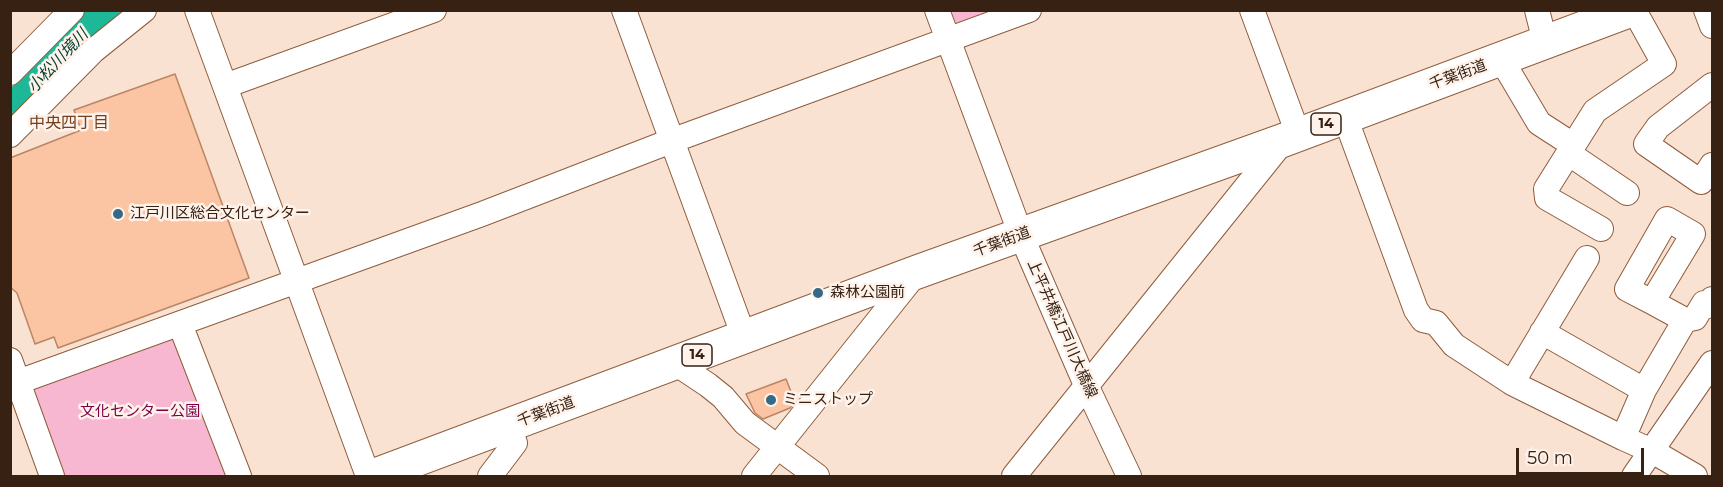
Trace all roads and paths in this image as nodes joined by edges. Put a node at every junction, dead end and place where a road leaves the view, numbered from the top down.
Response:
1 (72, 10) edge
2 (144, 10) edge
3 (197, 10) edge
4 (434, 10) edge
5 (624, 10) edge
6 (937, 10) edge
7 (1029, 10) edge
8 (1252, 10) edge
9 (1633, 10) edge
10 (1706, 10) edge
11 (1541, 26) edge
12 (1713, 26) edge
13 (948, 40) junction
14 (1501, 58) junction
15 (10, 73) edge
16 (225, 86) junction
17 (1713, 86) edge
18 (1345, 117) junction
19 (10, 135) edge
20 (1291, 137) junction
21 (671, 141) junction
22 (1571, 149) junction
23 (1713, 165) edge
24 (1627, 193) dead end
25 (1602, 229) dead end
26 (1021, 234) junction
27 (1587, 258) dead end
28 (917, 272) junction
29 (296, 281) junction
30 (1713, 299) edge
31 (1652, 302) dead end
32 (1685, 320) junction
33 (180, 324) junction
34 (1542, 332) junction
35 (744, 337) junction
36 (675, 363) junction
37 (1713, 363) edge
38 (13, 376) edge
39 (1512, 383) junction
40 (1086, 385) junction
41 (1644, 390) junction
42 (509, 426) junction
43 (1623, 438) junction
44 (777, 448) junction
45 (1652, 451) junction
46 (52, 477) edge
47 (239, 477) edge
48 (368, 477) edge
49 (374, 477) edge
50 (490, 477) edge
51 (754, 477) edge
52 (817, 477) edge
53 (1014, 477) edge
54 (1129, 477) edge
55 (1634, 477) edge
56 (1695, 477) edge

1 - 15 street
2 - 19 street
3 - 16 street
4 - 16 street
5 - 21 street
6 - 13 street, 上平井橋江戸川大橋線
7 - 13 street
8 - 20 street
9 - 11 highway, 千葉街道 / 14
9 - 22 street
10 - 12 street
11 - 14 highway, 千葉街道 / 14
13 - 21 street
13 - 26 street, 上平井橋江戸川大橋線
14 - 18 highway, 千葉街道 / 14
14 - 22 street
16 - 29 street
17 - 23 street
18 - 20 highway, 千葉街道 / 14
18 - 39 street
20 - 26 highway, 千葉街道 / 14
20 - 40 street
21 - 29 street
21 - 35 street
22 - 24 street
22 - 25 street
26 - 28 highway, 千葉街道 / 14
26 - 40 street, 上平井橋江戸川大橋線
27 - 34 street
28 - 35 highway, 千葉街道 / 14
28 - 44 street
29 - 33 street
29 - 48 street
30 - 32 street
31 - 32 street
32 - 41 street
33 - 38 street
33 - 47 street
34 - 39 street
34 - 41 street
35 - 36 highway, 千葉街道 / 14
36 - 42 highway, 千葉街道 / 14
36 - 44 street
37 - 45 street
38 - 46 street
39 - 43 street
40 - 53 street
40 - 54 street, 上平井橋江戸川大橋線
41 - 43 street
42 - 49 highway, 千葉街道 / 14
42 - 50 street
43 - 45 street
44 - 51 street
44 - 52 street
45 - 55 street
45 - 56 street

